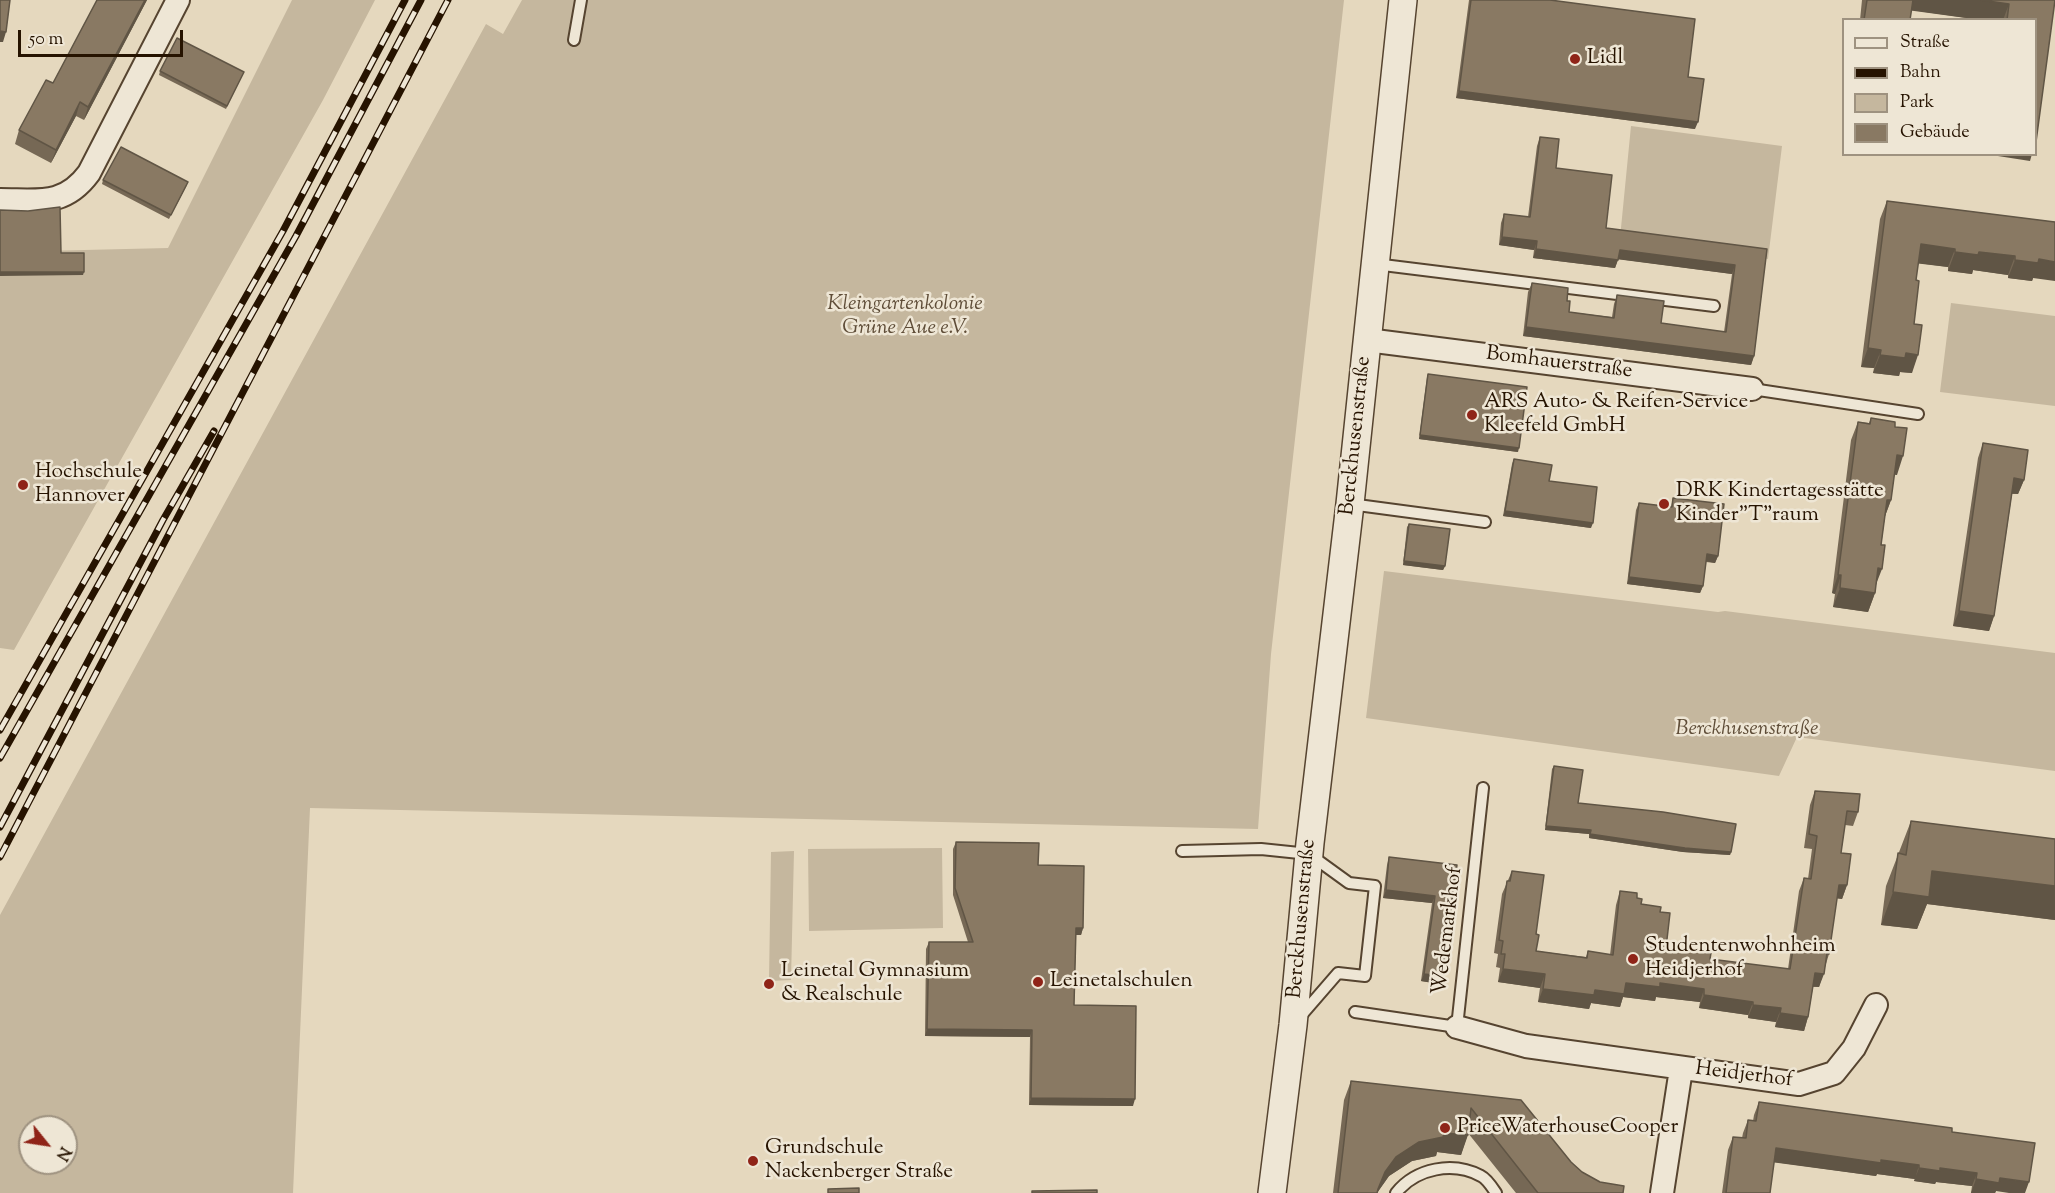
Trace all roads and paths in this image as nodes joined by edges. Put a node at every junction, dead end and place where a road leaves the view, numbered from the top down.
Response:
1 (178, 0) edge
2 (581, 0) edge
3 (1403, 0) edge
4 (574, 40) dead end
5 (0, 200) edge
6 (1375, 264) junction
7 (1714, 306) dead end
8 (1367, 340) junction
9 (1752, 389) joint
10 (1918, 414) dead end
11 (1350, 504) junction
12 (1485, 522) dead end
13 (1483, 788) dead end
14 (1182, 850) dead end
15 (1309, 854) junction
16 (1876, 1005) dead end
17 (1355, 1012) dead end
18 (1293, 1025) junction
19 (1457, 1027) junction
20 (1681, 1069) junction
21 (1272, 1193) edge
22 (1396, 1193) edge
23 (1496, 1193) edge
24 (1662, 1193) edge

1 - 5 street
2 - 4 lane
3 - 6 street, Berckhusenstraße
6 - 7 lane
6 - 8 street, Berckhusenstraße
8 - 9 street, Bomhauerstraße
8 - 11 street, Berckhusenstraße
9 - 10 lane
11 - 12 lane
11 - 15 street, Berckhusenstraße
13 - 19 lane, Wedemarkhof
14 - 15 lane
15 - 18 street, Berckhusenstraße
15 - 18 lane
16 - 20 street, Heidjerhof
17 - 19 lane
18 - 21 street, Berckhusenstraße
19 - 20 street, Heidjerhof
20 - 24 street, Heidjerhof
22 - 23 lane

